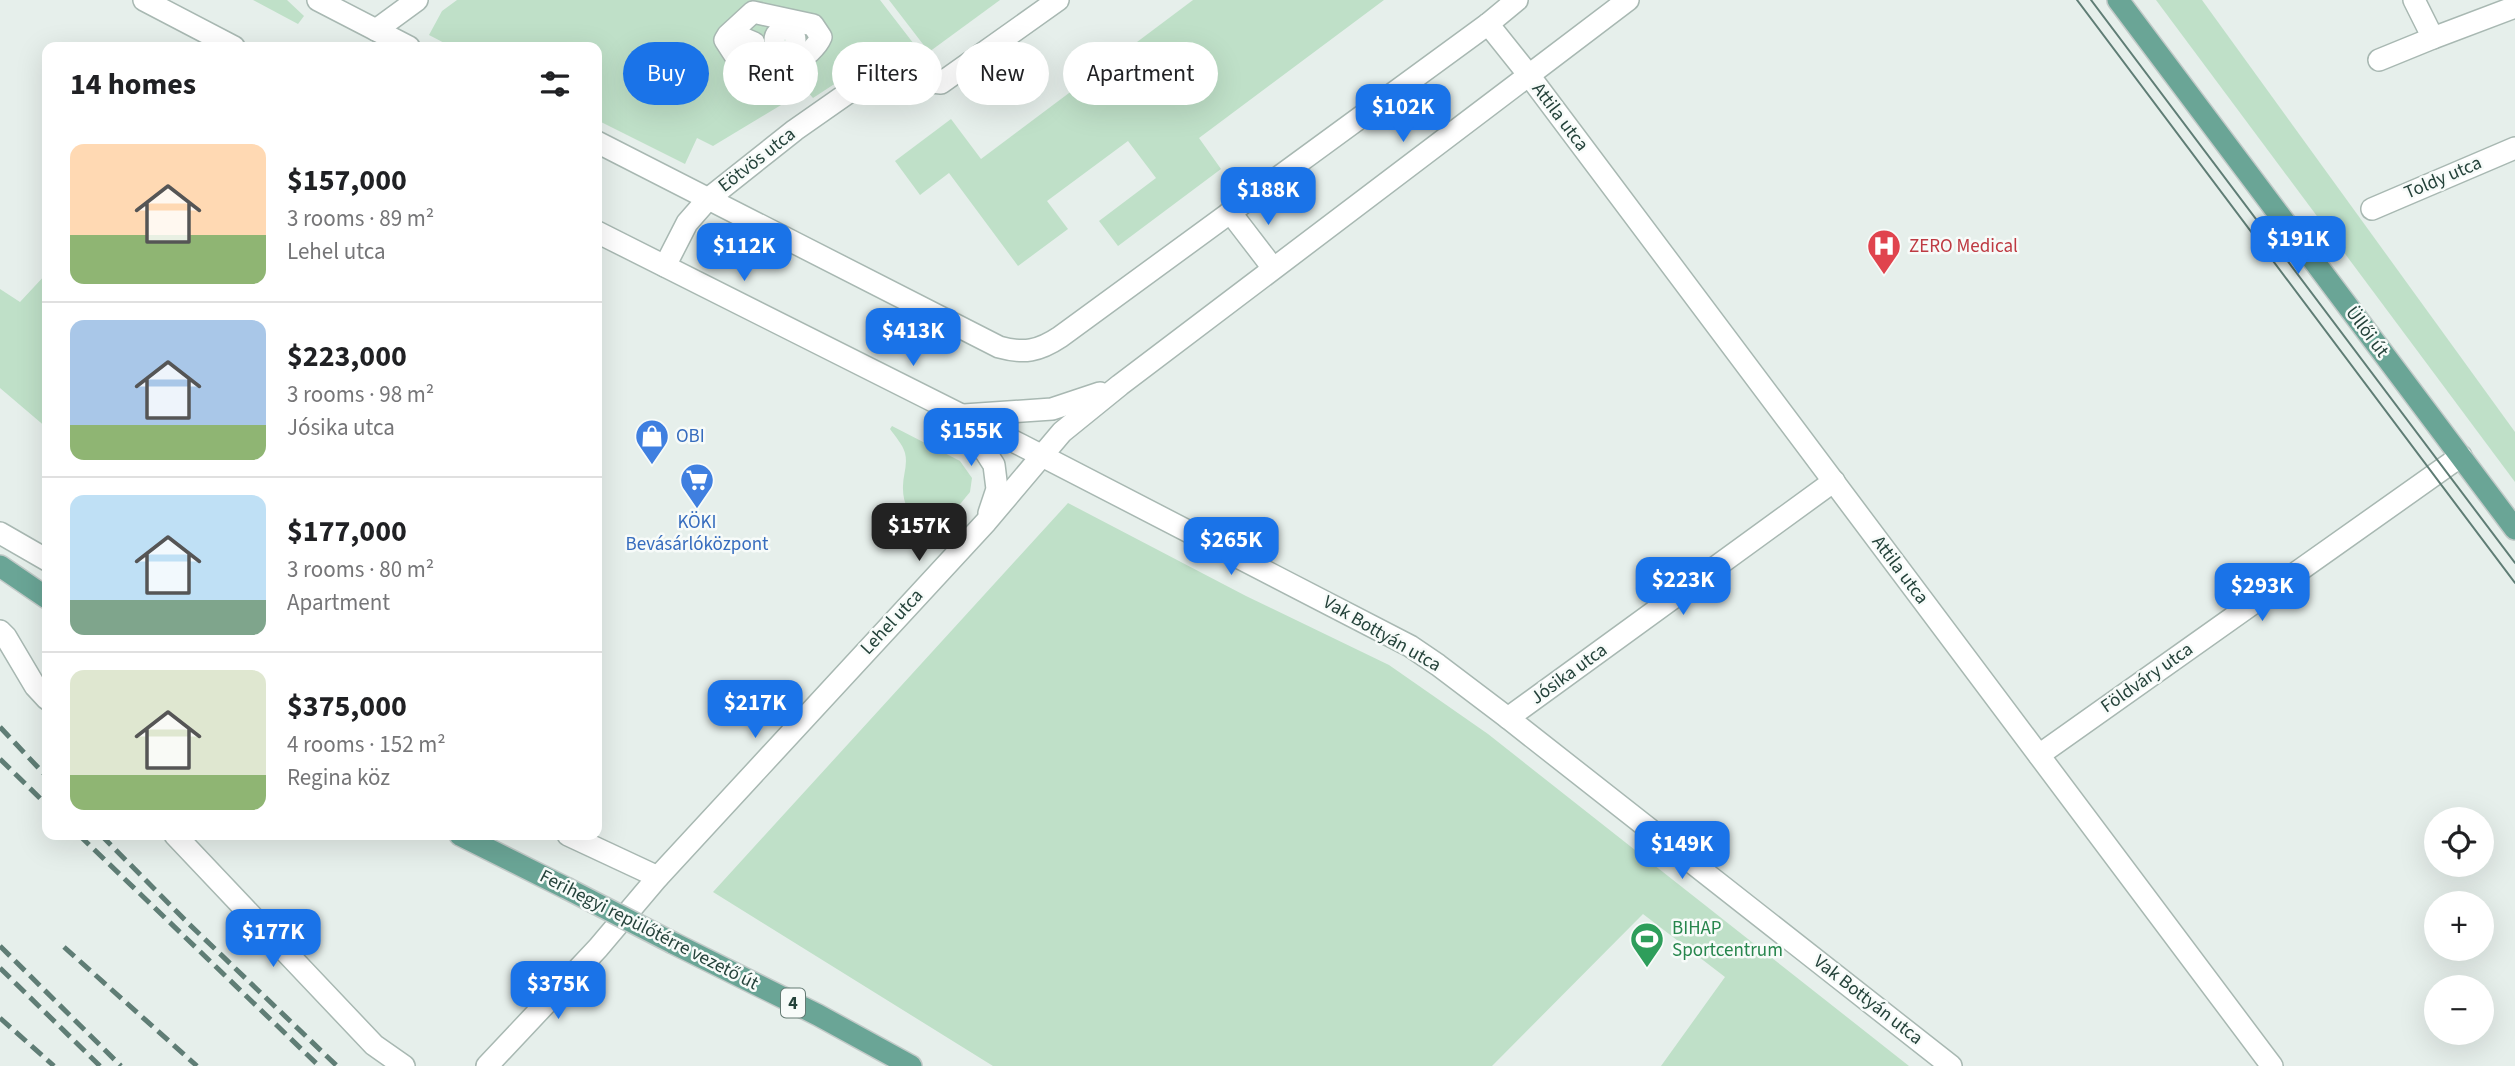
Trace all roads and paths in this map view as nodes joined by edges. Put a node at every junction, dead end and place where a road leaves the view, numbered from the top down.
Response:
1 (144, 0) edge
2 (318, 0) edge
3 (417, 0) edge
4 (1058, 0) edge
5 (1517, 0) edge
6 (1628, 0) edge
7 (2118, 0) edge
8 (2414, 0) edge
9 (2515, 7) edge
10 (1488, 24) junction
11 (376, 30) junction
12 (733, 30) junction
13 (775, 35) junction
14 (2433, 38) junction
15 (224, 42) edge
16 (400, 42) edge
17 (727, 42) edge
18 (763, 42) edge
19 (818, 44) edge
20 (2379, 60) dead end
21 (1528, 75) junction
22 (602, 145) edge
23 (2515, 148) edge
24 (708, 199) junction
25 (2372, 209) dead end
26 (1230, 212) junction
27 (602, 235) edge
28 (665, 267) junction
29 (1273, 268) junction
30 (1120, 385) junction
31 (962, 415) junction
32 (1043, 456) junction
33 (2461, 456) junction
34 (1834, 481) junction
35 (986, 522) junction
36 (2515, 529) edge
37 (0, 533) edge
38 (41, 556) edge
39 (0, 566) edge
40 (42, 595) edge
41 (0, 631) edge
42 (42, 694) edge
43 (1508, 718) junction
44 (2039, 755) junction
45 (179, 840) edge
46 (470, 840) edge
47 (579, 840) edge
48 (658, 877) junction
49 (404, 1066) edge
50 (487, 1066) edge
51 (911, 1066) edge
52 (1951, 1066) edge
53 (2272, 1066) edge

1 - 15 street
2 - 11 street
3 - 11 street
4 - 24 street, Eötvös utca
5 - 10 street
6 - 21 street, Lehel utca
7 - 33 main road, Üllői út
8 - 14 street
9 - 14 street
10 - 21 street
10 - 26 street
11 - 16 street
12 - 13 street
12 - 13 street
12 - 17 street
13 - 18 street
13 - 19 street
14 - 20 street
21 - 29 street, Lehel utca
21 - 34 street, Attila utca
22 - 24 street
23 - 25 street, Toldy utca
24 - 26 street
24 - 28 street, Eötvös utca
26 - 29 street
27 - 28 street, Vak Bottyán utca
28 - 31 street, Vak Bottyán utca
29 - 30 street, Lehel utca
30 - 31 street
30 - 32 street, Lehel utca
31 - 32 street, Vak Bottyán utca
31 - 35 street
32 - 35 street, Lehel utca
32 - 43 street, Vak Bottyán utca
33 - 36 main road, Üllői út
33 - 44 street, Földváry utca
34 - 43 street, Jósika utca
34 - 44 street, Attila utca
35 - 48 street, Lehel utca
37 - 38 street
39 - 40 main road
41 - 42 street
43 - 52 street, Vak Bottyán utca
44 - 53 street, Attila utca
45 - 49 street
46 - 51 main road, Ferihegyi repülőtérre vezető út / 4, bridge
47 - 48 street
48 - 50 street, Lehel utca

